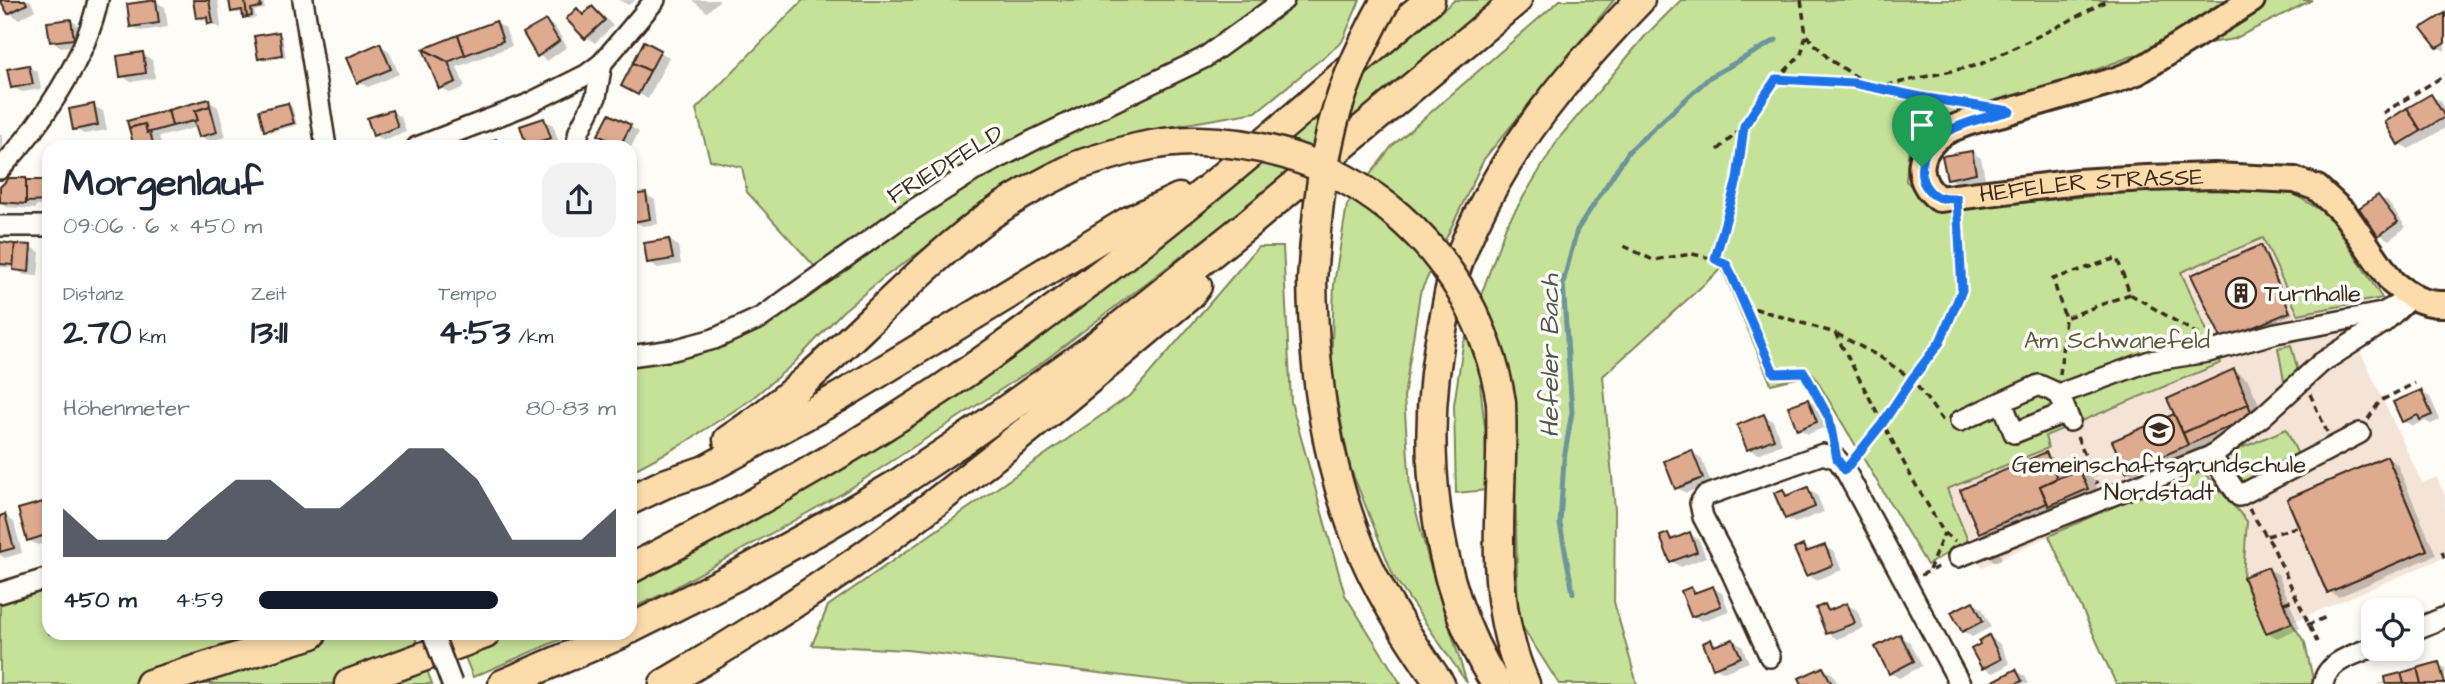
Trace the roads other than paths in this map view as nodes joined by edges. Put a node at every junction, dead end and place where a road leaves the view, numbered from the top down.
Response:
1 (98, 0) edge
2 (303, 0) edge
3 (655, 0) edge
4 (1284, 0) edge
5 (1386, 0) edge
6 (1430, 0) edge
7 (1517, 0) edge
8 (1640, 0) edge
9 (2252, 0) edge
10 (602, 63) junction
11 (326, 140) edge
12 (435, 140) edge
13 (577, 140) edge
14 (0, 169) edge
15 (1220, 179) junction
16 (1253, 220) junction
17 (0, 226) edge
18 (42, 226) edge
19 (2411, 297) junction
20 (2445, 304) edge
21 (637, 355) edge
22 (2002, 402) junction
23 (2065, 409) junction
24 (1960, 421) road end
25 (2360, 433) road end
26 (2211, 456) junction
27 (664, 484) junction
28 (637, 497) edge
29 (1958, 557) dead end
30 (637, 566) edge
31 (42, 580) edge
32 (0, 593) edge
33 (2445, 617) edge
34 (637, 626) edge
35 (2424, 626) edge
36 (293, 640) edge
37 (435, 640) edge
38 (469, 640) edge
39 (607, 640) edge
40 (2361, 652) edge
41 (1770, 657) dead end
42 (150, 684) edge
43 (349, 684) edge
44 (452, 684) edge
45 (503, 684) edge
46 (664, 684) edge
47 (1440, 684) edge
48 (1496, 684) edge
49 (1525, 684) edge
50 (1960, 684) edge
51 (2323, 684) edge

1 - 14 street
2 - 11 street
3 - 10 street
4 - 21 street, FRIEDFELD
5 - 47 highway, bridge
6 - 15 highway
7 - 16 highway
8 - 48 highway
9 - 19 main road, HEFELER STRASSE
10 - 12 street
10 - 13 street
15 - 27 highway
15 - 30 highway
16 - 34 highway
16 - 46 highway
17 - 18 street
19 - 20 main road
19 - 23 street
19 - 26 street
22 - 23 street
22 - 23 street
22 - 24 street
25 - 26 street
26 - 29 street
27 - 28 highway
27 - 49 highway, bridge
31 - 32 street
33 - 35 street
36 - 42 highway
37 - 44 street, bridge
38 - 43 highway
39 - 45 highway
40 - 51 street
41 - 50 street

